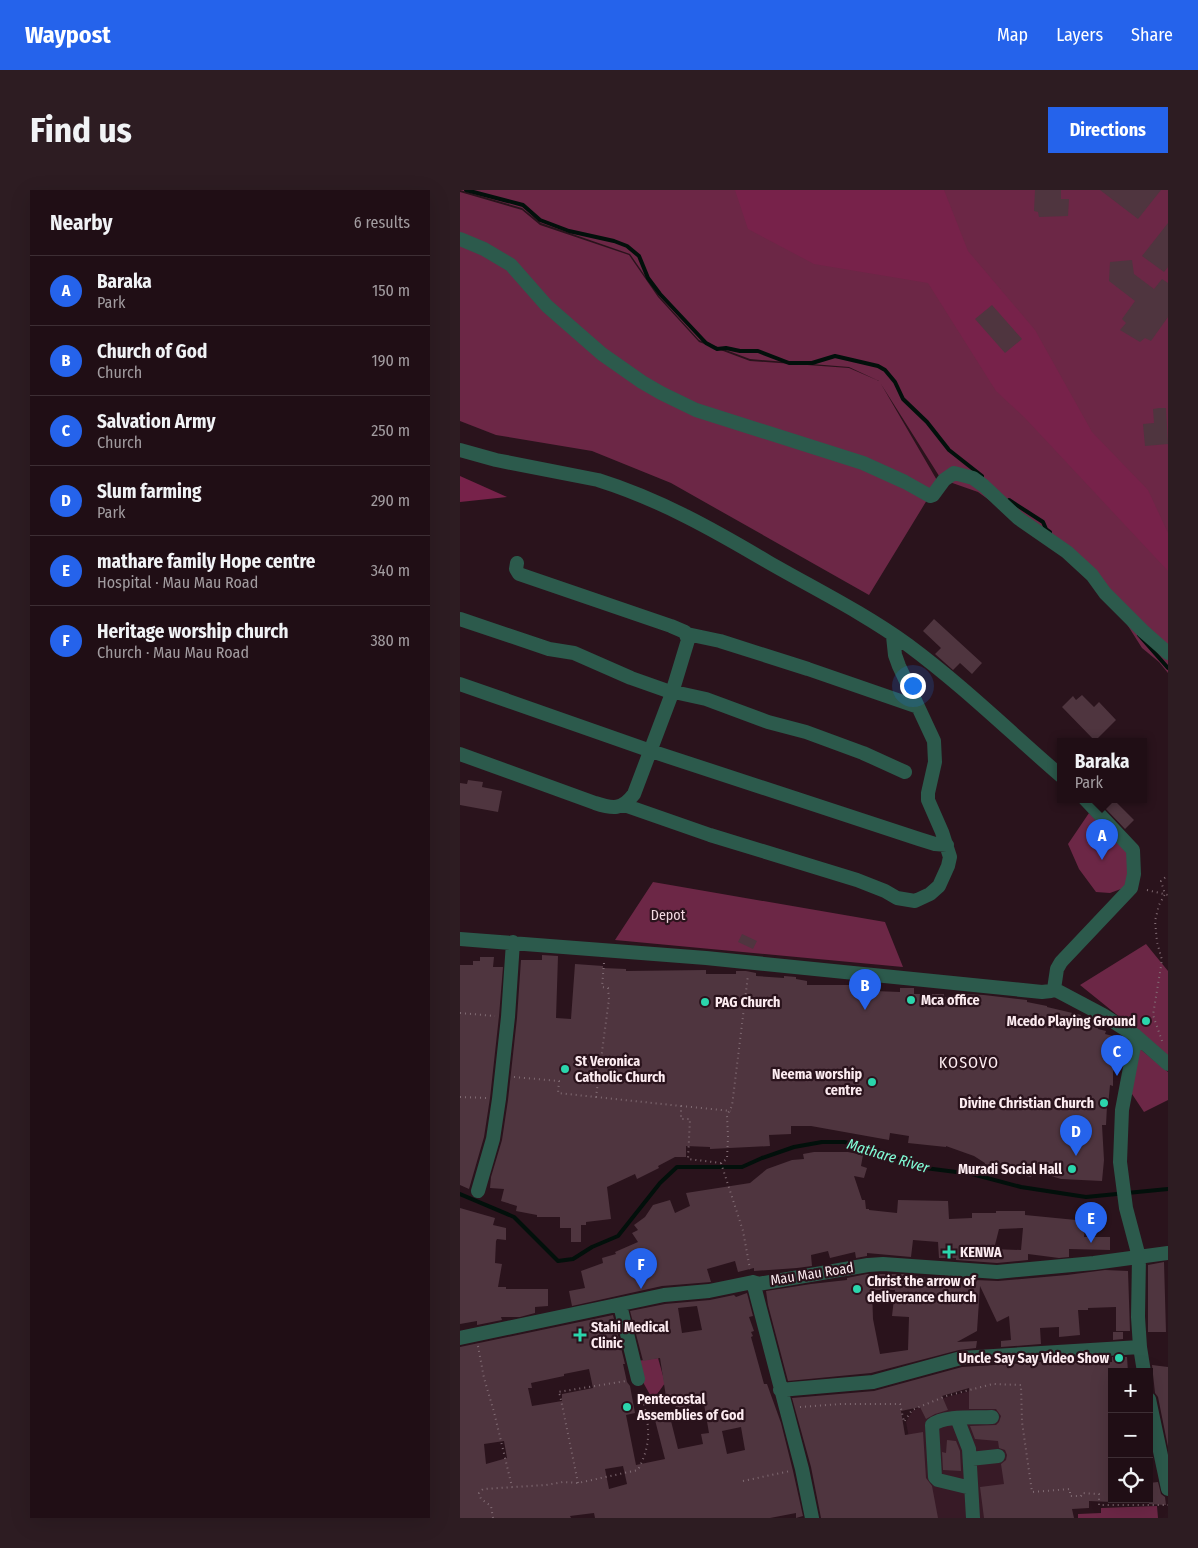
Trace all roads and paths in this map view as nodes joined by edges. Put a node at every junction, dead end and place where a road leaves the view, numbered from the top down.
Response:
1 (460, 239) edge
2 (460, 450) edge
3 (517, 563) dead end
4 (460, 619) edge
5 (687, 634) junction
6 (893, 636) junction
7 (1168, 653) edge
8 (460, 684) edge
9 (672, 691) junction
10 (918, 708) junction
11 (650, 751) junction
12 (460, 754) edge
13 (905, 772) dead end
14 (1057, 772) edge
15 (1089, 803) edge
16 (624, 805) junction
17 (946, 845) junction
18 (1168, 874) edge
19 (1147, 890) dead end
20 (1167, 894) edge
21 (460, 939) edge
22 (513, 942) junction
23 (612, 950) junction
24 (750, 962) junction
25 (1054, 989) junction
26 (460, 1013) edge
27 (508, 1017) junction
28 (1136, 1036) junction
29 (1162, 1042) dead end
30 (1168, 1064) edge
31 (502, 1076) junction
32 (460, 1096) edge
33 (596, 1097) junction
34 (499, 1099) junction
35 (681, 1106) junction
36 (731, 1111) junction
37 (721, 1163) junction
38 (478, 1191) dead end
39 (1168, 1253) edge
40 (1139, 1257) junction
41 (753, 1282) junction
42 (620, 1305) junction
43 (476, 1334) junction
44 (460, 1338) edge
45 (1140, 1347) junction
46 (1143, 1368) edge
47 (638, 1379) junction
48 (780, 1390) junction
49 (785, 1407) junction
50 (1152, 1413) edge
51 (992, 1417) dead end
52 (957, 1418) junction
53 (998, 1456) dead end
54 (970, 1459) junction
55 (802, 1469) junction
56 (743, 1481) dead end
57 (1167, 1481) edge
58 (578, 1483) junction
59 (512, 1487) junction
60 (971, 1488) junction
61 (1168, 1505) edge
62 (493, 1518) edge
63 (812, 1518) edge
64 (973, 1518) edge

1 - 7 street
2 - 6 street
3 - 5 street
4 - 9 street
5 - 9 street
5 - 10 street
6 - 10 street
6 - 14 street
8 - 11 street
9 - 11 street
9 - 13 street
10 - 17 street
11 - 16 street
11 - 17 street
12 - 16 street
15 - 25 street
16 - 17 street
18 - 20 path
19 - 20 path
20 - 29 path
21 - 22 street
22 - 23 street
22 - 27 street
23 - 24 street
23 - 33 path
24 - 25 street
24 - 36 path
25 - 28 street
26 - 27 path
27 - 31 street
28 - 30 street
28 - 40 street
31 - 33 path
31 - 34 street
32 - 34 path
33 - 35 path
34 - 38 street
35 - 36 path
35 - 37 path
36 - 37 path
37 - 41 path
39 - 40 street, Mau Mau Road
40 - 41 street, Mau Mau Road
40 - 45 street
41 - 42 street, Mau Mau Road
41 - 48 street
42 - 43 street, Mau Mau Road
42 - 47 street
43 - 44 street, Mau Mau Road
43 - 59 path
45 - 46 street
45 - 48 street
47 - 58 path
47 - 58 path
48 - 49 street
49 - 55 street
49 - 61 path
50 - 57 street
51 - 52 street
52 - 54 street
52 - 60 street
53 - 54 street
54 - 60 street
55 - 56 path
55 - 63 street
58 - 59 path
59 - 62 path
60 - 64 street

